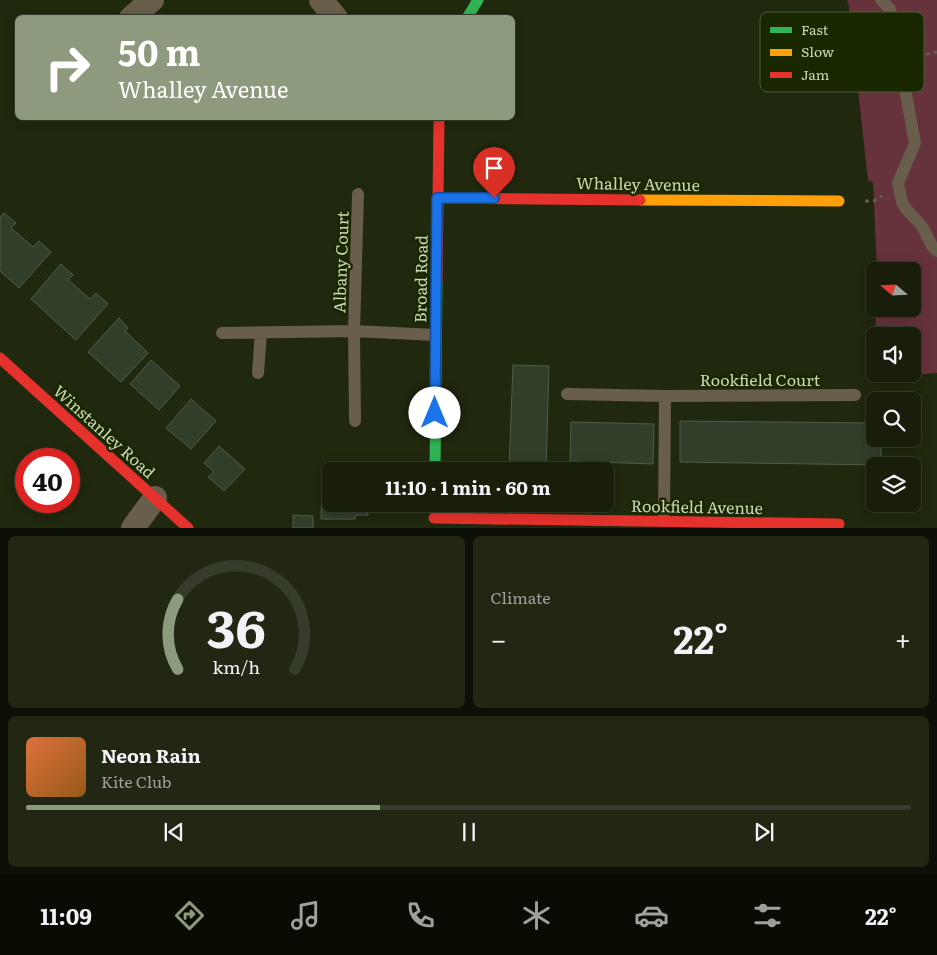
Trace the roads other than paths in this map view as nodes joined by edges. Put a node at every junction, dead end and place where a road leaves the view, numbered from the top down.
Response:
1 (152, 0) edge
2 (321, 0) edge
3 (478, 0) edge
4 (881, 0) edge
5 (890, 12) edge
6 (134, 15) edge
7 (334, 15) edge
8 (468, 15) edge
9 (905, 92) edge
10 (439, 120) edge
11 (358, 194) dead end
12 (437, 198) junction
13 (839, 201) road end
14 (937, 251) edge
15 (354, 331) junction
16 (222, 333) dead end
17 (261, 333) junction
18 (436, 335) junction
19 (0, 358) edge
20 (258, 373) dead end
21 (567, 394) dead end
22 (855, 395) dead end
23 (665, 396) junction
24 (355, 421) dead end
25 (435, 462) edge
26 (154, 498) junction
27 (664, 522) junction
28 (434, 523) edge
29 (839, 524) dead end
30 (133, 528) edge
31 (188, 528) edge

1 - 6 street
2 - 7 street
3 - 8 street
4 - 5 lane
9 - 14 lane
10 - 12 street, Broad Road
11 - 15 lane, Albany Court
12 - 13 street, Whalley Avenue
12 - 18 street, Broad Road
15 - 17 lane, Albany Court
15 - 18 lane, Albany Court
15 - 24 lane, Albany Court
16 - 17 lane, Albany Court
17 - 20 lane
18 - 25 street, Broad Road
19 - 26 street, Winstanley Road
21 - 23 lane, Rookfield Court
22 - 23 lane, Rookfield Court
23 - 27 lane
26 - 30 street
26 - 31 street, Winstanley Road
27 - 28 street, Rookfield Avenue
27 - 29 street, Rookfield Avenue

